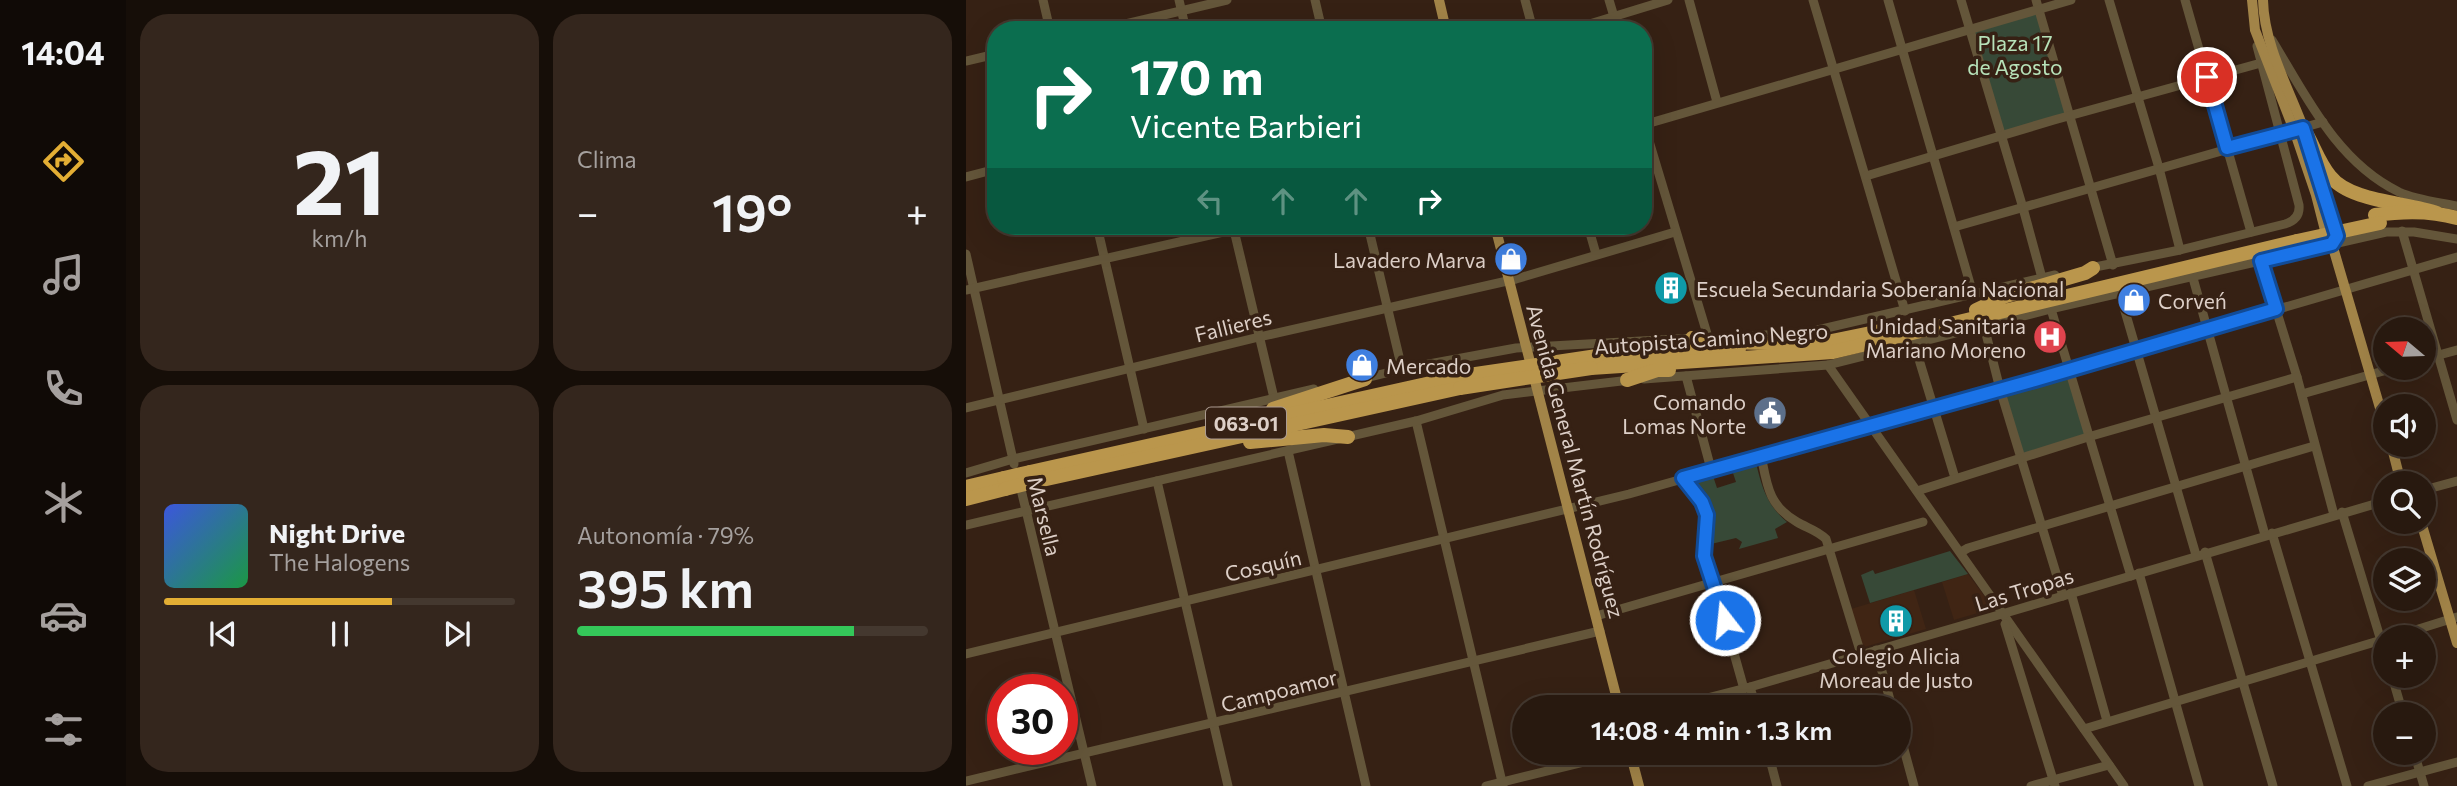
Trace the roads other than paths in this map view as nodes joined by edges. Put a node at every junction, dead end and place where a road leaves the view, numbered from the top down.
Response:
1 (1043, 0) edge
2 (1179, 0) edge
3 (1227, 0) edge
4 (1315, 0) edge
5 (1438, 0) edge
6 (1525, 0) edge
7 (1609, 0) edge
8 (1668, 0) edge
9 (1689, 0) edge
10 (1813, 0) edge
11 (1888, 0) edge
12 (1961, 0) edge
13 (2071, 0) edge
14 (2109, 0) edge
15 (2185, 0) edge
16 (2246, 0) edge
17 (2252, 0) edge
18 (2263, 0) edge
19 (2038, 5) edge
20 (1182, 10) junction
21 (1614, 17) junction
22 (1048, 21) edge
23 (1137, 21) edge
24 (1184, 21) edge
25 (1320, 21) edge
26 (1444, 21) edge
27 (1531, 21) edge
28 (1600, 21) edge
29 (1615, 21) edge
30 (2254, 27) junction
31 (1970, 30) junction
32 (2270, 37) junction
33 (1902, 49) junction
34 (987, 56) edge
35 (966, 61) edge
36 (2261, 62) junction
37 (1833, 69) junction
38 (2207, 77) junction
39 (2137, 97) junction
40 (1717, 102) junction
41 (2070, 116) junction
42 (1652, 121) edge
43 (2323, 122) junction
44 (2299, 129) junction
45 (2279, 134) junction
46 (2002, 135) junction
47 (2227, 148) junction
48 (1652, 151) edge
49 (1933, 156) junction
50 (2159, 168) junction
51 (987, 171) edge
52 (1866, 176) junction
53 (966, 177) edge
54 (2091, 187) junction
55 (2457, 206) edge
56 (2023, 208) junction
57 (2437, 213) junction
58 (2457, 218) edge
59 (2377, 219) junction
60 (2457, 226) edge
61 (1954, 227) junction
62 (2296, 231) junction
63 (2402, 231) junction
64 (1675, 232) junction
65 (2251, 232) junction
66 (1099, 235) edge
67 (1205, 235) edge
68 (1236, 235) edge
69 (1370, 235) edge
70 (1497, 235) edge
71 (1591, 235) edge
72 (2457, 239) edge
73 (2332, 244) junction
74 (2180, 250) junction
75 (966, 254) edge
76 (1596, 254) junction
77 (2457, 257) edge
78 (1104, 259) junction
79 (2261, 261) junction
80 (2113, 265) junction
81 (2093, 268) junction
82 (2413, 268) junction
83 (2042, 278) junction
84 (2193, 278) junction
85 (1509, 280) junction
86 (970, 289) edge
87 (2344, 289) junction
88 (1973, 294) junction
89 (2120, 294) junction
90 (1387, 307) junction
91 (2051, 309) junction
92 (2276, 309) junction
93 (1976, 310) junction
94 (1905, 311) junction
95 (1984, 326) junction
96 (2208, 330) junction
97 (1259, 337) junction
98 (1708, 337) junction
99 (1692, 338) junction
100 (1915, 338) junction
101 (1822, 344) junction
102 (1526, 346) junction
103 (2137, 350) junction
104 (2457, 350) edge
105 (2439, 355) junction
106 (1781, 356) junction
107 (2436, 356) edge
108 (1594, 362) junction
109 (1828, 365) junction
110 (1130, 368) junction
111 (1402, 369) junction
112 (2069, 369) junction
113 (2371, 374) junction
114 (1686, 376) junction
115 (2297, 377) junction
116 (1365, 379) junction
117 (1626, 380) junction
118 (1461, 382) junction
119 (2000, 389) junction
120 (1537, 390) junction
121 (2302, 394) junction
122 (2376, 394) edge
123 (1274, 398) junction
124 (2228, 398) junction
125 (999, 400) junction
126 (966, 408) edge
127 (1934, 409) junction
128 (2157, 417) junction
129 (2457, 420) edge
130 (1416, 421) junction
131 (1872, 425) junction
132 (1143, 429) junction
133 (1348, 437) junction
134 (2088, 437) junction
135 (1147, 445) junction
136 (2314, 446) junction
137 (1189, 448) junction
138 (1288, 451) junction
139 (1761, 456) junction
140 (2021, 458) junction
141 (1013, 460) junction
142 (2246, 467) junction
143 (1711, 469) junction
144 (966, 473) edge
145 (1032, 477) junction
146 (1683, 478) junction
147 (1955, 478) junction
148 (1157, 481) junction
149 (2457, 481) edge
150 (1004, 484) junction
151 (2178, 486) junction
152 (966, 487) edge
153 (2436, 487) edge
154 (1917, 491) junction
155 (966, 499) edge
156 (2373, 503) edge
157 (2108, 506) junction
158 (1569, 510) junction
159 (1026, 511) junction
160 (2338, 513) junction
161 (1923, 522) dead end
162 (966, 525) edge
163 (2043, 526) junction
164 (2268, 534) junction
165 (2425, 534) edge
166 (1445, 540) junction
167 (1830, 549) junction
168 (1961, 552) junction
169 (2201, 554) junction
170 (1315, 571) junction
171 (2135, 574) junction
172 (1714, 582) junction
173 (2067, 594) junction
174 (1184, 601) junction
175 (2002, 614) junction
176 (1596, 616) junction
177 (2454, 618) edge
178 (2378, 625) edge
179 (2432, 625) edge
180 (1056, 631) junction
181 (1600, 631) junction
182 (2373, 643) edge
183 (2457, 643) edge
184 (1876, 650) junction
185 (966, 654) edge
186 (1861, 654) junction
187 (2311, 660) junction
188 (1474, 662) junction
189 (2242, 680) junction
190 (1747, 688) junction
191 (1344, 692) junction
192 (1616, 695) edge
193 (1719, 695) edge
194 (1750, 695) edge
195 (1889, 695) edge
196 (2176, 700) junction
197 (2107, 721) junction
198 (1212, 724) junction
199 (2084, 729) junction
200 (1084, 754) junction
201 (2457, 762) edge
202 (1577, 765) edge
203 (1632, 765) edge
204 (1771, 765) edge
205 (1908, 765) edge
206 (2109, 765) junction
207 (2418, 765) edge
208 (2420, 772) junction
209 (966, 781) edge
210 (2054, 783) edge
211 (1503, 784) edge
212 (1092, 786) edge
213 (1228, 786) edge
214 (1366, 786) edge
215 (1486, 786) edge
216 (1639, 786) edge
217 (1777, 786) edge
218 (1914, 786) edge
219 (2031, 786) edge
220 (2124, 786) edge
221 (2199, 786) edge
222 (2273, 786) edge
223 (2347, 786) edge
224 (2368, 786) edge
225 (2424, 786) edge

1 - 22 street
2 - 20 street
3 - 20 street
4 - 25 street
5 - 26 main road
6 - 27 street
7 - 21 street
8 - 21 street
9 - 40 street
10 - 37 street
11 - 33 street
12 - 31 street
13 - 19 street
14 - 39 street
15 - 38 street
16 - 30 street
17 - 30 main road
18 - 32 main road
19 - 31 street
19 - 41 street
20 - 23 street
20 - 24 street
21 - 28 street
21 - 29 street
30 - 36 street
30 - 44 main road
31 - 33 street
31 - 46 street
32 - 43 street
32 - 44 main road
33 - 37 street
33 - 49 street
34 - 35 street
36 - 38 street
36 - 45 street
37 - 40 street
37 - 52 street
38 - 39 street
38 - 47 street
39 - 41 street
39 - 50 street
40 - 42 street
41 - 46 street
41 - 54 street
43 - 44 street
43 - 55 street
44 - 45 street
44 - 57 highway
44 - 73 main road
45 - 47 street
45 - 62 street
46 - 49 street
46 - 56 street
47 - 50 street
47 - 65 street
48 - 64 street
49 - 52 street
49 - 61 street
50 - 54 street
50 - 74 street
51 - 53 street
52 - 94 street
54 - 56 street
54 - 80 street
56 - 61 street
56 - 83 street
57 - 58 highway, Autopista Camino Negro / 063-01
57 - 59 highway, Autopista Camino Negro / 063-01
59 - 60 highway, Autopista Camino Negro / 063-01
59 - 62 highway, Autopista Camino Negro / 063-01, bridge
61 - 88 street
62 - 65 street
62 - 93 highway, Autopista Camino Negro / 063-01
62 - 100 highway, Autopista Camino Negro / 063-01
63 - 72 street
63 - 73 street
63 - 82 street
64 - 76 street, Fallieres
64 - 98 street
65 - 74 street
66 - 78 street
67 - 78 street
68 - 97 street
69 - 90 street
70 - 85 main road, Avenida General Martín Rodríguez
71 - 76 street
73 - 79 street
73 - 87 main road
74 - 80 street
75 - 86 street, Marsella
76 - 85 street, Fallieres
77 - 82 street, Cosquín
78 - 86 street
78 - 110 street
79 - 84 street
79 - 92 street
80 - 81 street
81 - 83 street
81 - 93 highway
82 - 87 street, Cosquín
82 - 105 street
83 - 88 street
84 - 89 street
84 - 96 street
85 - 90 street, Fallieres
85 - 102 main road, Avenida General Martín Rodríguez
86 - 125 street, Marsella
87 - 92 street, Cosquín
87 - 113 main road
88 - 94 street
89 - 91 street
89 - 103 street
90 - 97 street, Fallieres
90 - 111 street
91 - 95 street
91 - 112 street
92 - 96 street, Cosquín
92 - 115 street
93 - 101 highway, Autopista Camino Negro / 063-01
94 - 98 street
95 - 100 highway
95 - 119 street
96 - 103 street, Cosquín
96 - 124 street
97 - 110 street, Fallieres
97 - 123 street
98 - 99 street
99 - 101 highway
99 - 102 street
100 - 106 highway, Autopista Camino Negro / 063-01
100 - 109 street
100 - 127 street
101 - 108 highway, Autopista Camino Negro / 063-01
102 - 111 street
102 - 120 main road, Avenida General Martín Rodríguez
103 - 112 street, Cosquín
103 - 128 street
104 - 105 street
105 - 107 street
105 - 129 street
106 - 108 highway, Autopista Camino Negro / 063-01
106 - 117 highway
108 - 118 highway, Autopista Camino Negro / 063-01, bridge
109 - 114 street
109 - 131 street
110 - 125 street, Fallieres
110 - 132 street
111 - 116 street
112 - 119 street, Cosquín
112 - 134 street
113 - 121 street
113 - 122 main road
114 - 117 street
114 - 143 street
115 - 121 street
115 - 124 street
116 - 123 street
116 - 135 highway
117 - 120 street
118 - 135 highway, Autopista Camino Negro / 063-01
118 - 137 highway, Autopista Camino Negro / 063-01
119 - 127 street, Cosquín
119 - 140 street
120 - 130 street
120 - 158 main road, Avenida General Martín Rodríguez
121 - 136 street
123 - 132 street
124 - 128 street
124 - 142 street
125 - 126 street, Fallieres
125 - 141 street, Marsella
127 - 131 street, Cosquín
127 - 147 street
128 - 134 street
128 - 151 street
130 - 133 street
130 - 166 street
131 - 139 street, Cosquín
131 - 154 street
132 - 141 street
133 - 137 highway
133 - 138 street
134 - 140 street
134 - 157 street
135 - 145 highway, Autopista Camino Negro / 063-01
136 - 142 street
136 - 160 street
137 - 145 highway, Autopista Camino Negro / 063-01
138 - 148 street
138 - 170 street
139 - 143 street, Cosquín
139 - 167 street
140 - 147 street
140 - 163 street
141 - 144 street
141 - 159 street, Marsella
142 - 151 street
142 - 164 street
143 - 146 street, Cosquín
145 - 150 highway, Autopista Camino Negro / 063-01, bridge
146 - 158 street, Cosquín
146 - 172 street
147 - 154 street
148 - 159 street
148 - 174 street
149 - 153 street
150 - 152 highway, Autopista Camino Negro / 063-01
150 - 155 highway, Autopista Camino Negro / 063-01
151 - 157 street
151 - 169 street
154 - 168 street
156 - 160 street, Las Tropas
157 - 163 street
157 - 171 street
158 - 166 street, Cosquín
158 - 176 main road, Avenida General Martín Rodríguez
159 - 162 street
159 - 180 street, Marsella
160 - 164 street, Las Tropas
160 - 178 street
161 - 167 street
163 - 168 street
163 - 173 street
164 - 169 street, Las Tropas
164 - 187 street
165 - 177 main road
166 - 170 street, Cosquín
166 - 188 street
167 - 172 street
167 - 186 street
168 - 175 street
169 - 171 street, Las Tropas
169 - 189 street
170 - 174 street, Cosquín
170 - 191 street
171 - 173 street, Las Tropas
171 - 196 street
172 - 176 street
172 - 190 street
173 - 175 street, Las Tropas
173 - 197 street
174 - 180 street, Cosquín
174 - 198 street
175 - 184 street, Las Tropas
175 - 199 street
175 - 210 street
176 - 181 main road, Avenida General Martín Rodríguez
177 - 179 street
177 - 183 main road
180 - 185 street, Cosquín
180 - 200 street, Marsella
181 - 188 street, Campoamor
181 - 192 main road, Avenida General Martín Rodríguez
182 - 187 street
184 - 186 street, Las Tropas
184 - 195 street
186 - 190 street, Las Tropas
187 - 189 street
187 - 223 street
188 - 191 street, Campoamor
188 - 211 street
189 - 196 street
189 - 222 street
190 - 193 street, Las Tropas
190 - 194 street
191 - 198 street, Campoamor
191 - 214 street
196 - 197 street
196 - 221 street
197 - 199 street
198 - 200 street, Campoamor
198 - 213 street
199 - 206 street
200 - 209 street, Campoamor
200 - 212 street, Marsella
201 - 208 street
202 - 211 street
203 - 216 main road
204 - 217 street
205 - 218 street
206 - 210 street
206 - 220 street
207 - 208 street
208 - 224 street
208 - 225 street
210 - 219 street
211 - 215 street

